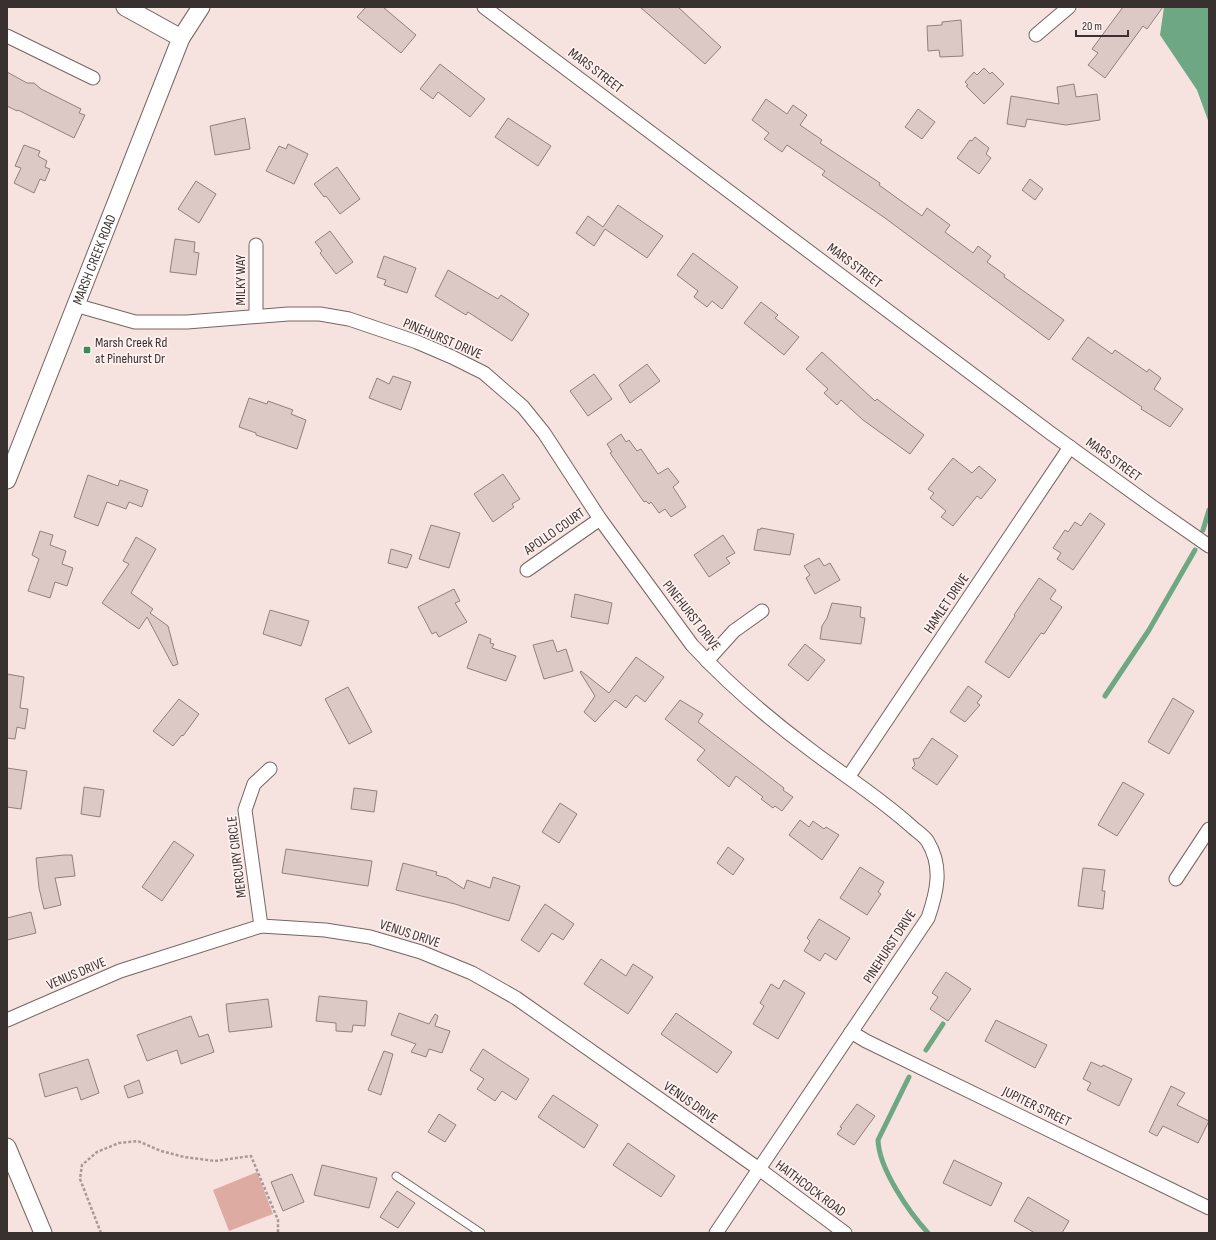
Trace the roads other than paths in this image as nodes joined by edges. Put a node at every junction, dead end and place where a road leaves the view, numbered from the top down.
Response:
1 (125, 7) edge
2 (201, 7) edge
3 (484, 7) edge
4 (1069, 7) edge
5 (1036, 35) dead end
6 (7, 36) edge
7 (181, 38) junction
8 (93, 78) dead end
9 (256, 245) dead end
10 (76, 305) junction
11 (256, 316) junction
12 (1070, 447) junction
13 (7, 480) edge
14 (600, 519) junction
15 (1209, 546) edge
16 (527, 570) dead end
17 (762, 610) dead end
18 (707, 661) junction
19 (270, 769) dead end
20 (849, 776) junction
21 (1209, 829) edge
22 (1176, 880) dead end
23 (260, 926) junction
24 (7, 1020) edge
25 (851, 1032) junction
26 (7, 1147) edge
27 (759, 1169) junction
28 (396, 1176) dead end
29 (1209, 1208) edge
30 (43, 1233) edge
31 (481, 1233) edge
32 (716, 1233) edge
33 (845, 1233) edge

1 - 7 street
2 - 7 street, MARSH CREEK ROAD
3 - 12 street, MARS STREET
4 - 5 street
6 - 8 street
7 - 10 street, MARSH CREEK ROAD
9 - 11 street, MILKY WAY
10 - 11 street, PINEHURST DRIVE
10 - 13 street, MARSH CREEK ROAD
11 - 14 street, PINEHURST DRIVE
12 - 15 street, MARS STREET
12 - 20 street, HAMLET DRIVE
14 - 16 street, APOLLO COURT
14 - 18 street, PINEHURST DRIVE
17 - 18 street
18 - 20 street, PINEHURST DRIVE
19 - 23 street, MERCURY CIRCLE
20 - 25 street, PINEHURST DRIVE
21 - 22 street
23 - 24 street, VENUS DRIVE
23 - 27 street, VENUS DRIVE
25 - 27 street, PINEHURST DRIVE
25 - 29 street, JUPITER STREET
26 - 30 street
27 - 32 street, PINEHURST DRIVE
27 - 33 street, HAITHCOCK ROAD
28 - 31 lane

